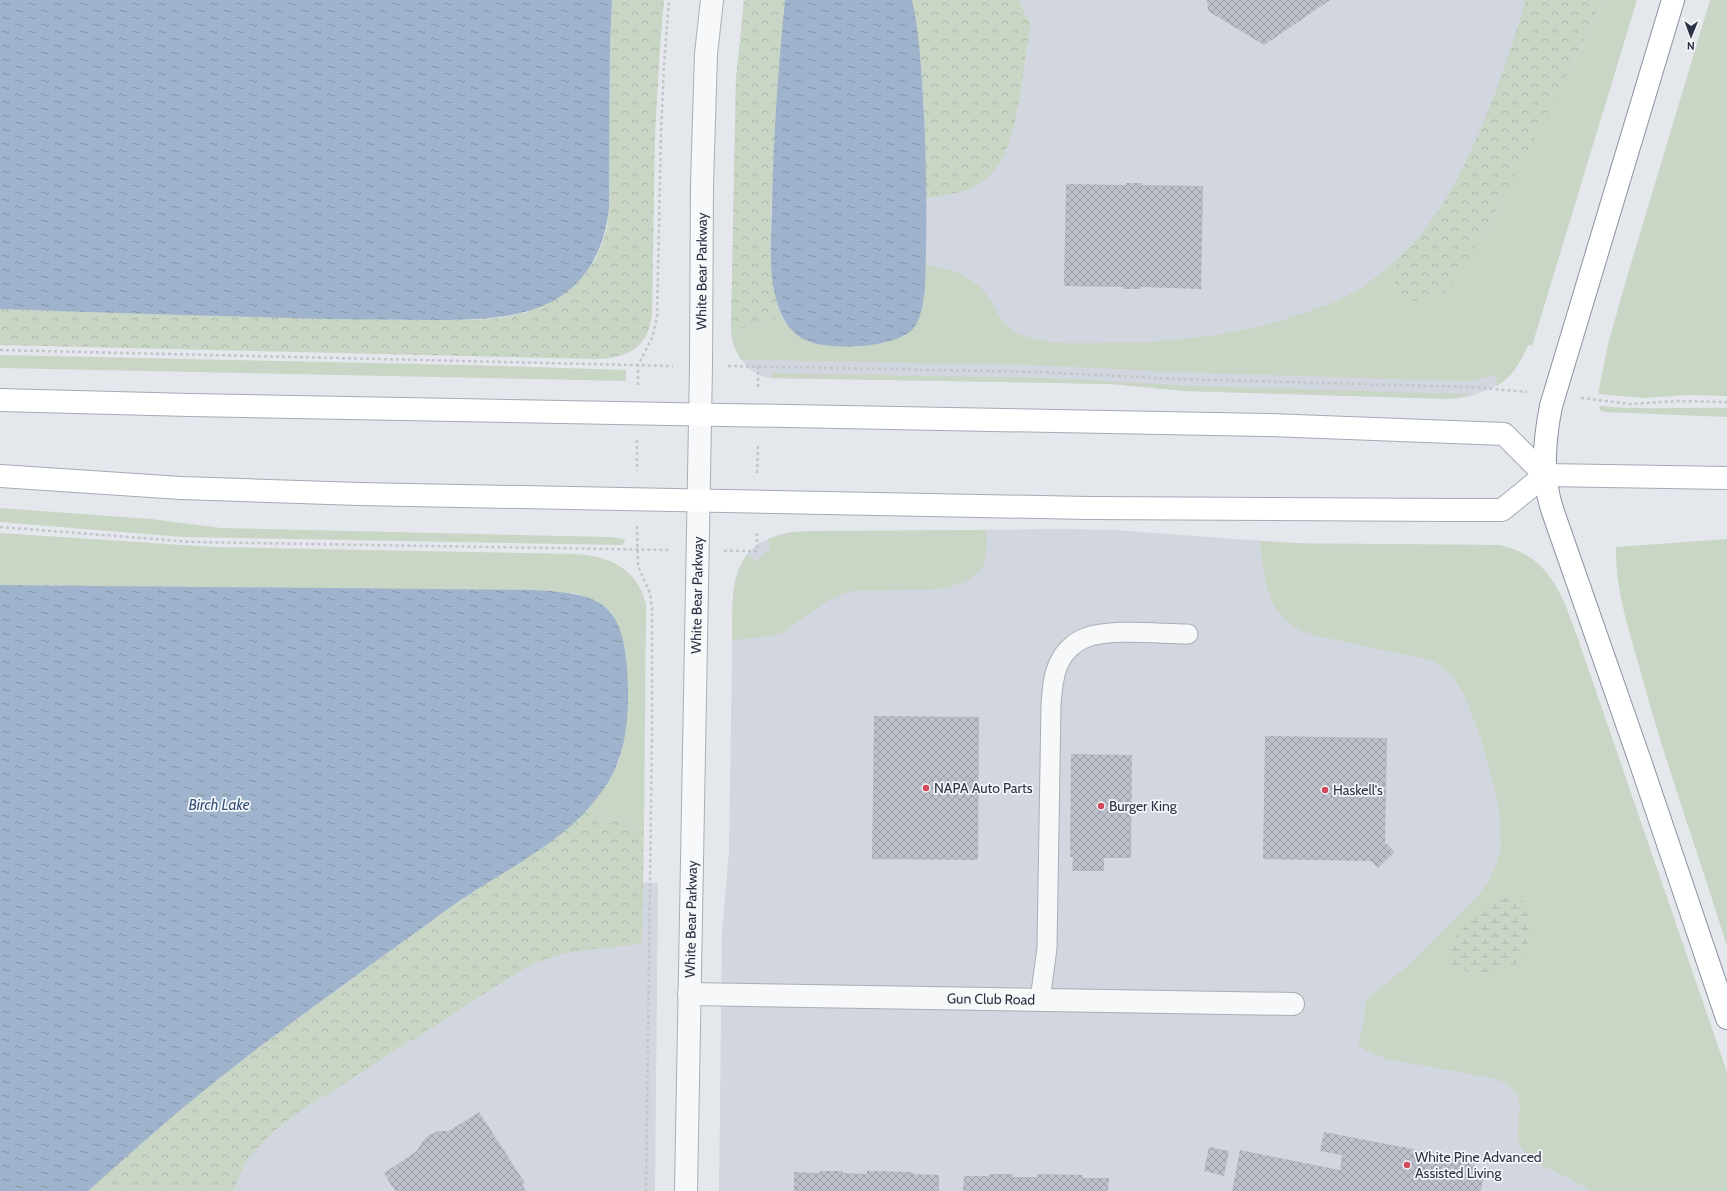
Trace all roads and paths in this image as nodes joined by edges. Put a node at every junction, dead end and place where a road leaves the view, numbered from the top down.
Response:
1 (712, 0) edge
2 (1673, 0) edge
3 (0, 350) edge
4 (701, 366) junction
5 (758, 366) junction
6 (1554, 395) junction
7 (0, 400) edge
8 (1727, 402) edge
9 (699, 415) junction
10 (758, 416) junction
11 (1545, 475) junction
12 (0, 476) edge
13 (1727, 478) edge
14 (698, 501) junction
15 (757, 502) junction
16 (0, 528) edge
17 (637, 550) dead end
18 (757, 551) dead end
19 (1188, 634) dead end
20 (649, 958) dead end
21 (689, 994) junction
22 (1040, 1000) junction
23 (1293, 1004) dead end
24 (1727, 1018) edge
25 (646, 1191) edge
26 (686, 1191) edge

1 - 4 street, White Bear Parkway
2 - 6 main road
3 - 4 path
4 - 5 path
4 - 9 street, White Bear Parkway
5 - 6 path
5 - 10 path
6 - 8 path
6 - 11 main road
7 - 9 main road
9 - 10 main road
9 - 14 street, White Bear Parkway
10 - 11 main road
10 - 15 path
11 - 13 main road
11 - 15 main road
11 - 24 main road
12 - 14 main road
14 - 15 main road
14 - 21 street, White Bear Parkway
15 - 18 path
16 - 17 path
19 - 22 lane
20 - 25 path
21 - 22 street, Gun Club Road
21 - 26 street, White Bear Parkway
22 - 23 street, Gun Club Road

